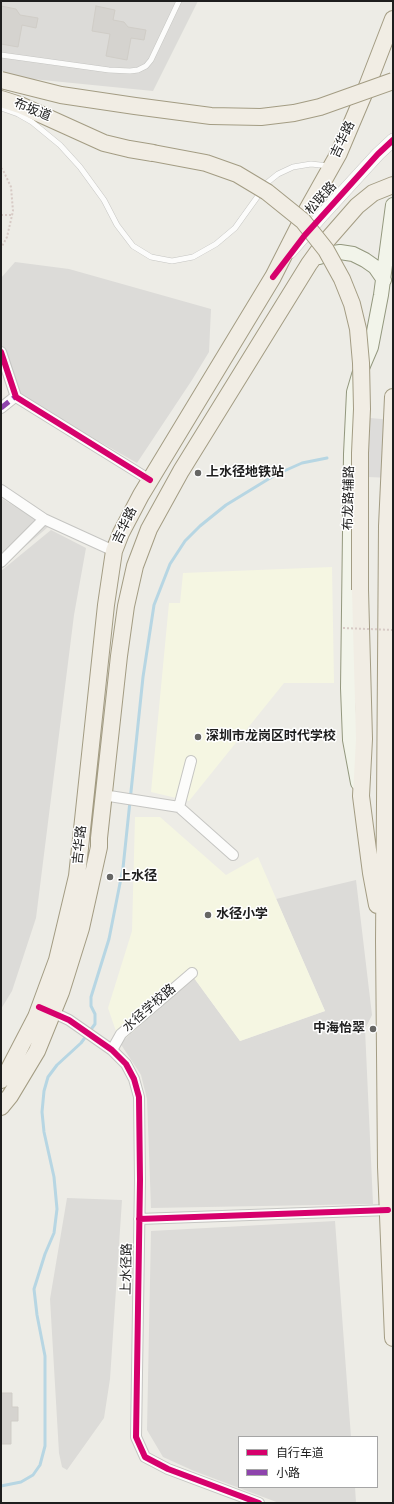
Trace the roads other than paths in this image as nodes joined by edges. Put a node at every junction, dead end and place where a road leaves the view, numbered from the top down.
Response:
1 (179, 1) edge
2 (393, 20) edge
3 (1, 55) edge
4 (1, 80) edge
5 (393, 81) edge
6 (1, 99) edge
7 (1, 108) edge
8 (393, 140) edge
9 (332, 166) junction
10 (393, 185) edge
11 (393, 205) edge
12 (309, 264) junction
13 (273, 277) junction
14 (384, 280) junction
15 (1, 352) edge
16 (16, 396) junction
17 (393, 397) edge
18 (1, 408) edge
19 (150, 480) junction
20 (1, 490) edge
21 (44, 519) junction
22 (114, 551) junction
23 (1, 562) edge
24 (191, 761) dead end
25 (103, 795) junction
26 (361, 796) junction
27 (179, 807) junction
28 (233, 855) dead end
29 (384, 941) junction
30 (192, 973) dead end
31 (46, 1009) junction
32 (109, 1047) junction
33 (1, 1080) edge
34 (1, 1107) edge
35 (388, 1210) junction
36 (140, 1219) junction
37 (393, 1338) edge
38 (259, 1503) edge

1 - 3 lane
2 - 9 main road, 吉华路
4 - 5 main road, bridge
6 - 26 main road, 布坂道, bridge
7 - 9 lane
8 - 13 street, 松联路
9 - 13 main road, 吉华路
10 - 12 main road, 吉华路
11 - 14 main road, 布龙路辅路
12 - 14 main road
12 - 25 main road, 吉华路
13 - 19 main road, 吉华路
14 - 26 main road, 布龙路辅路
15 - 16 street
16 - 18 street
16 - 19 street
17 - 29 main road
19 - 22 main road, 吉华路
20 - 21 street
21 - 22 street
21 - 23 street
22 - 31 main road, 吉华路
24 - 27 street
25 - 27 street
25 - 31 main road, 吉华路
26 - 29 main road, 布坂道
27 - 28 street
29 - 35 main road
30 - 32 street, 水径学校路
31 - 32 street, 上水径路
31 - 33 main road, 吉华路
31 - 34 main road, 吉华路
32 - 36 street, 上水径路
35 - 36 street
35 - 37 main road
36 - 38 street, 上水径路

